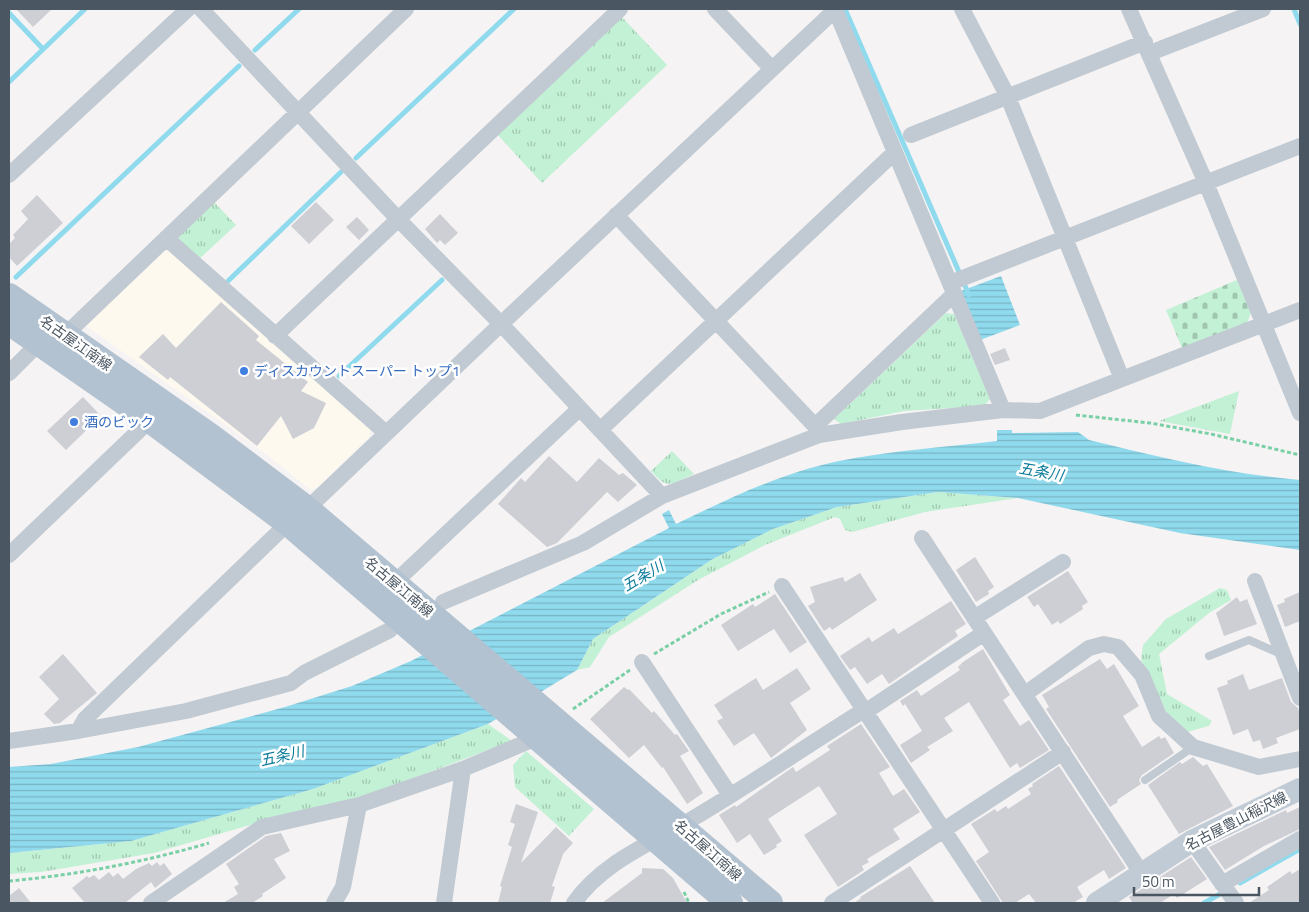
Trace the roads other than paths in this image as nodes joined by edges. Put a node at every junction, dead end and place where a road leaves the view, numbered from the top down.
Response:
1 (188, 9) edge
2 (201, 9) edge
3 (406, 9) edge
4 (620, 9) edge
5 (715, 9) edge
6 (835, 9) edge
7 (962, 9) edge
8 (1129, 9) edge
9 (1263, 9) edge
10 (1147, 47) junction
11 (772, 69) junction
12 (1008, 97) junction
13 (298, 112) junction
14 (911, 135) dead end
15 (1300, 146) edge
16 (895, 152) junction
17 (9, 175) edge
18 (1206, 183) junction
19 (616, 216) junction
20 (398, 219) junction
21 (166, 238) junction
22 (1064, 238) junction
23 (952, 289) junction
24 (9, 296) edge
25 (1300, 310) edge
26 (716, 321) junction
27 (9, 322) edge
28 (501, 324) junction
29 (1262, 325) junction
30 (65, 335) junction
31 (275, 336) junction
32 (39, 343) junction
33 (9, 373) edge
34 (1122, 379) junction
35 (579, 409) junction
36 (1003, 410) junction
37 (1300, 413) edge
38 (150, 420) junction
39 (600, 430) junction
40 (817, 431) junction
41 (386, 433) junction
42 (662, 496) junction
43 (298, 516) junction
44 (922, 538) dead end
45 (9, 555) edge
46 (1063, 562) dead end
47 (1255, 582) dead end
48 (394, 583) junction
49 (782, 586) road end
50 (974, 618) junction
51 (421, 624) junction
52 (984, 633) junction
53 (1284, 655) junction
54 (1209, 656) dead end
55 (642, 662) road end
56 (292, 682) junction
57 (1024, 694) junction
58 (1300, 698) edge
59 (865, 711) junction
60 (541, 724) junction
61 (78, 731) junction
62 (9, 740) edge
63 (1193, 747) junction
64 (1063, 752) junction
65 (1300, 759) edge
66 (463, 769) junction
67 (1144, 780) dead end
68 (1300, 789) edge
69 (730, 796) junction
70 (359, 805) junction
71 (679, 825) junction
72 (944, 830) junction
73 (1300, 839) edge
74 (655, 840) junction
75 (1192, 841) junction
76 (1142, 874) junction
77 (1222, 884) junction
78 (1232, 902) edge
79 (151, 903) edge
80 (334, 903) edge
81 (444, 903) edge
82 (574, 903) edge
83 (730, 903) edge
84 (770, 903) edge
85 (832, 903) edge
86 (992, 903) edge
87 (1097, 903) edge

1 - 17 street
2 - 13 street
3 - 13 street
4 - 20 street
5 - 11 street
6 - 11 street
6 - 16 street
7 - 12 street
8 - 10 street
9 - 10 street
10 - 12 street
10 - 18 street
11 - 19 street
12 - 14 street
12 - 22 street
13 - 20 street
13 - 21 street
15 - 18 street
16 - 23 street
16 - 26 street
18 - 22 street
18 - 29 street
19 - 26 street
19 - 28 street
20 - 28 street
20 - 31 street
21 - 30 street
21 - 31 street
22 - 23 street
22 - 34 street
23 - 36 street
23 - 40 street
24 - 30 main road, 名古屋江南線
25 - 29 street
26 - 39 street
26 - 40 street
27 - 32 main road, 名古屋江南線
28 - 35 street
28 - 41 street
29 - 34 street
29 - 37 street
30 - 43 main road, 名古屋江南線
31 - 41 street
32 - 33 street
32 - 38 main road, 名古屋江南線
34 - 36 street
35 - 39 street
35 - 48 street
36 - 40 street
38 - 43 main road, 名古屋江南線
38 - 45 street
39 - 42 street
40 - 42 street
41 - 43 street
42 - 51 street
43 - 48 main road, 名古屋江南線
43 - 51 main road, 名古屋江南線
43 - 61 street
44 - 50 street
46 - 50 street
47 - 53 street
48 - 51 main road, 名古屋江南線
49 - 59 street
50 - 52 street
51 - 56 street
51 - 56 street
51 - 60 main road, 名古屋江南線
52 - 57 street
52 - 59 street
53 - 54 lane
53 - 58 street
55 - 69 street
56 - 61 street
57 - 63 street
57 - 64 street
59 - 69 street
59 - 72 street
60 - 66 street
60 - 71 main road, 名古屋江南線
60 - 74 main road, 名古屋江南線
61 - 62 street
63 - 65 street
63 - 67 lane
64 - 72 street
64 - 76 street
66 - 70 street
66 - 81 street
68 - 75 main road, 名古屋豊山稲沢線
69 - 71 street
70 - 79 street
70 - 80 street
71 - 74 street
71 - 84 main road, 名古屋江南線
72 - 85 street
72 - 86 street
73 - 77 street
74 - 82 street
74 - 83 main road, 名古屋江南線
75 - 76 main road, 名古屋豊山稲沢線
75 - 77 street
76 - 87 main road, 名古屋豊山稲沢線
77 - 78 street

